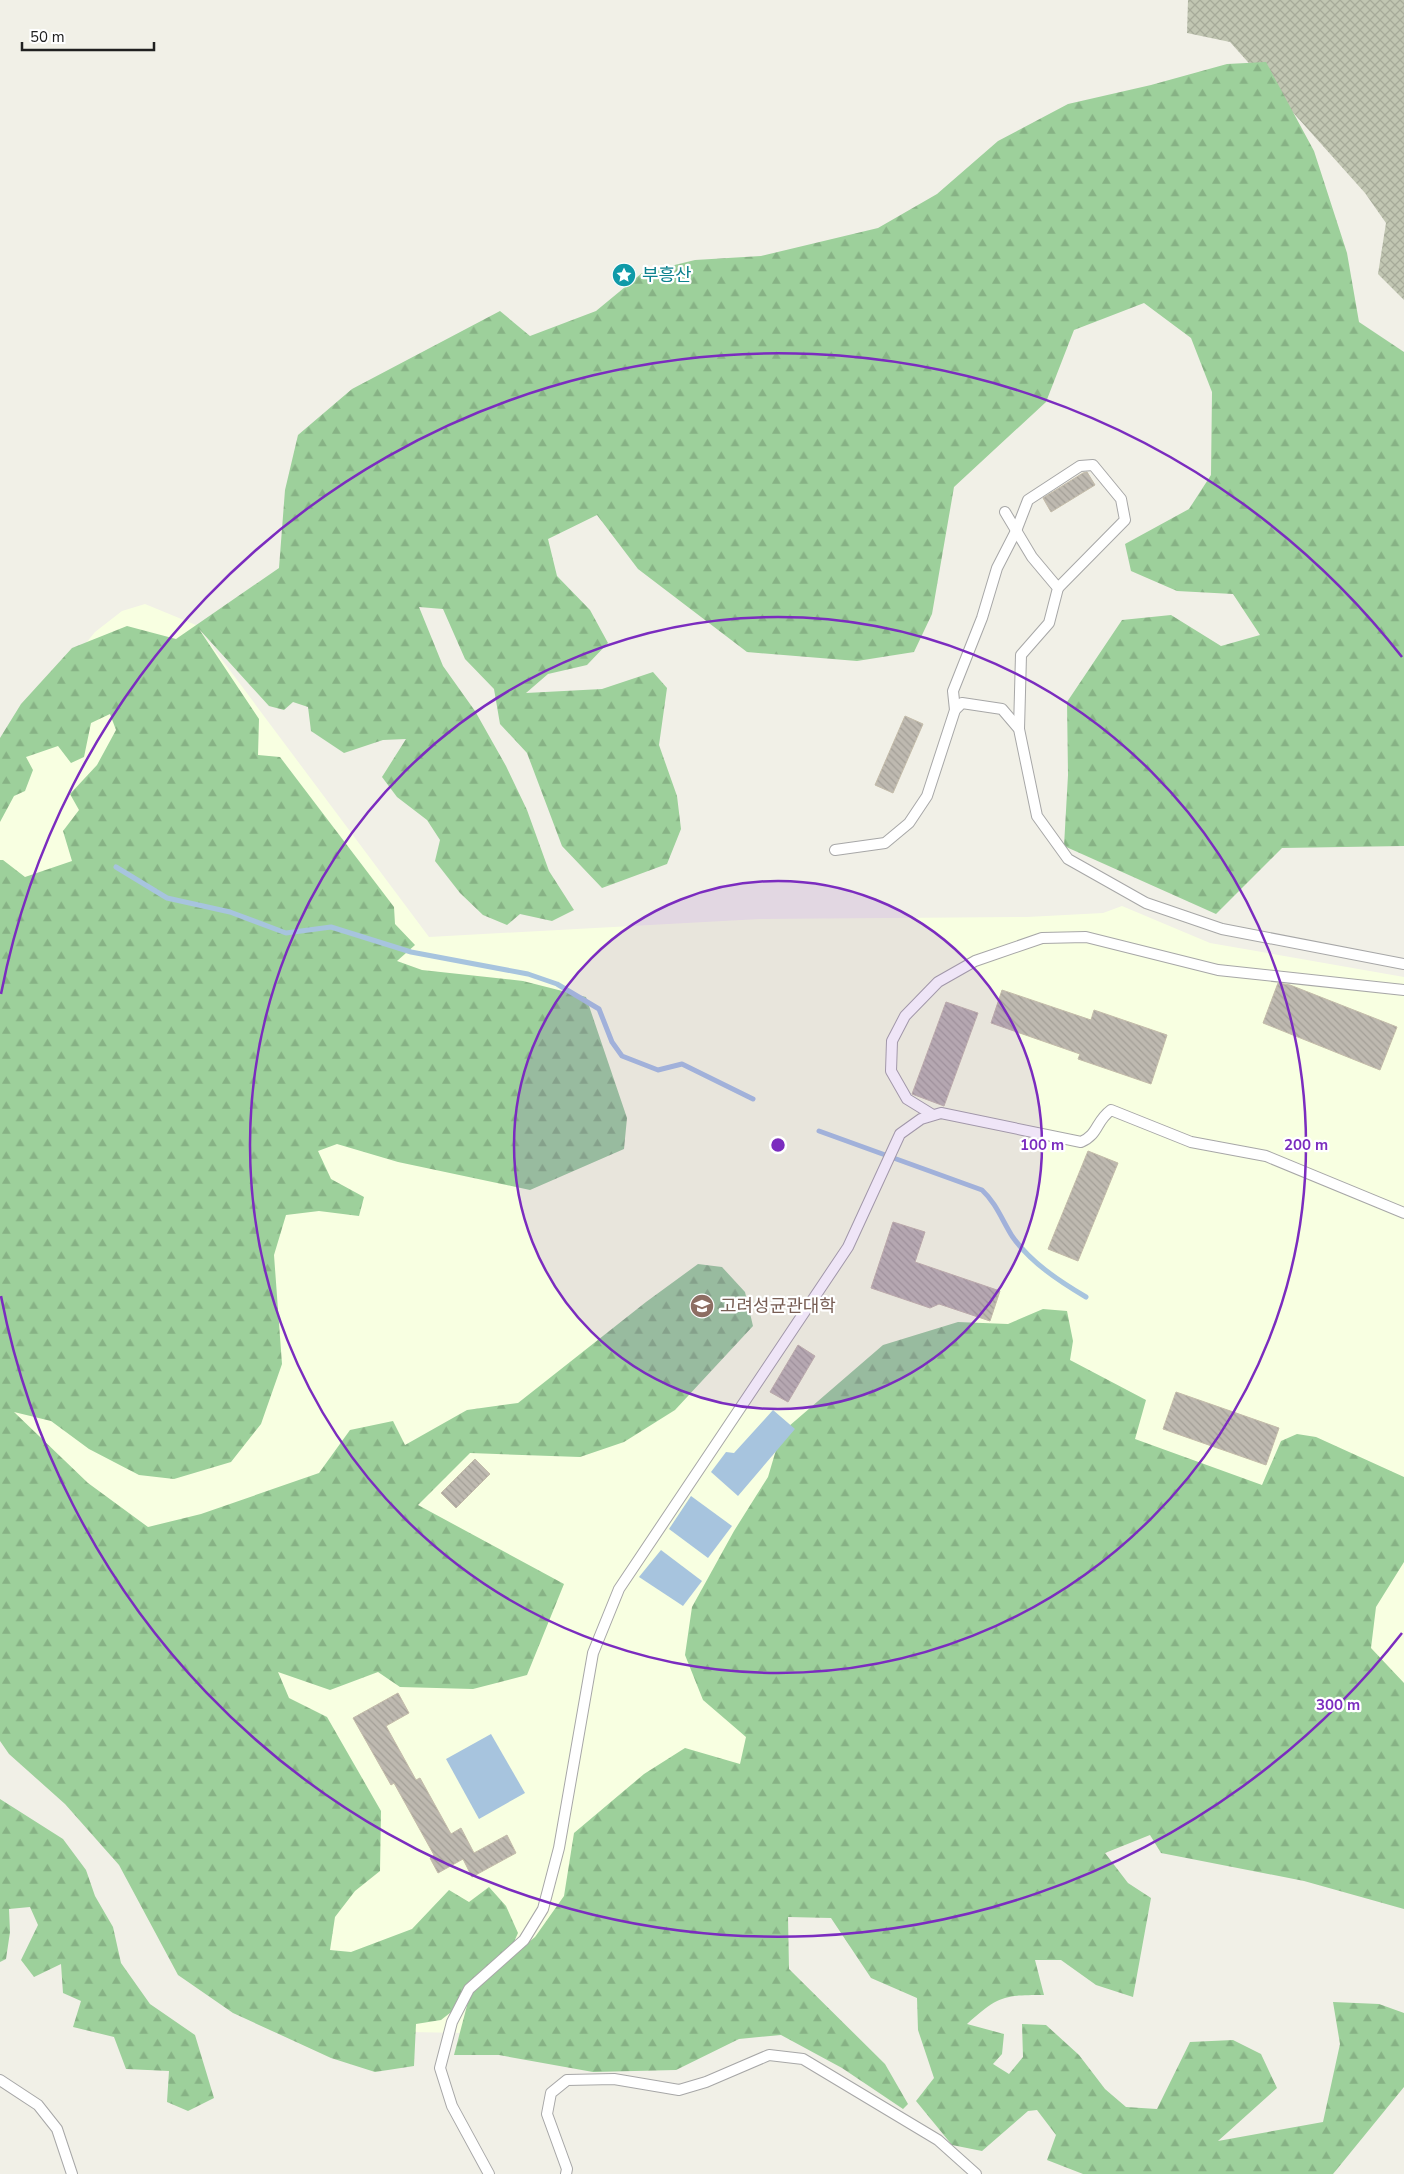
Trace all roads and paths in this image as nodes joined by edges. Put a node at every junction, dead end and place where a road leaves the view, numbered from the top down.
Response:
1 (1006, 512) dead end
2 (1016, 531) junction
3 (1058, 588) junction
4 (955, 710) junction
5 (1019, 729) junction
6 (835, 850) dead end
7 (1404, 964) edge
8 (1404, 990) edge
9 (933, 1116) junction
10 (1404, 1214) edge
11 (0, 2080) edge
12 (72, 2174) edge
13 (489, 2174) edge
14 (566, 2174) edge
15 (976, 2174) edge

1 - 2 lane
2 - 3 lane
2 - 3 lane
2 - 4 lane
3 - 5 lane
4 - 5 lane
4 - 6 lane
5 - 7 lane
8 - 9 lane
9 - 10 lane
9 - 13 lane
11 - 12 lane
14 - 15 lane

